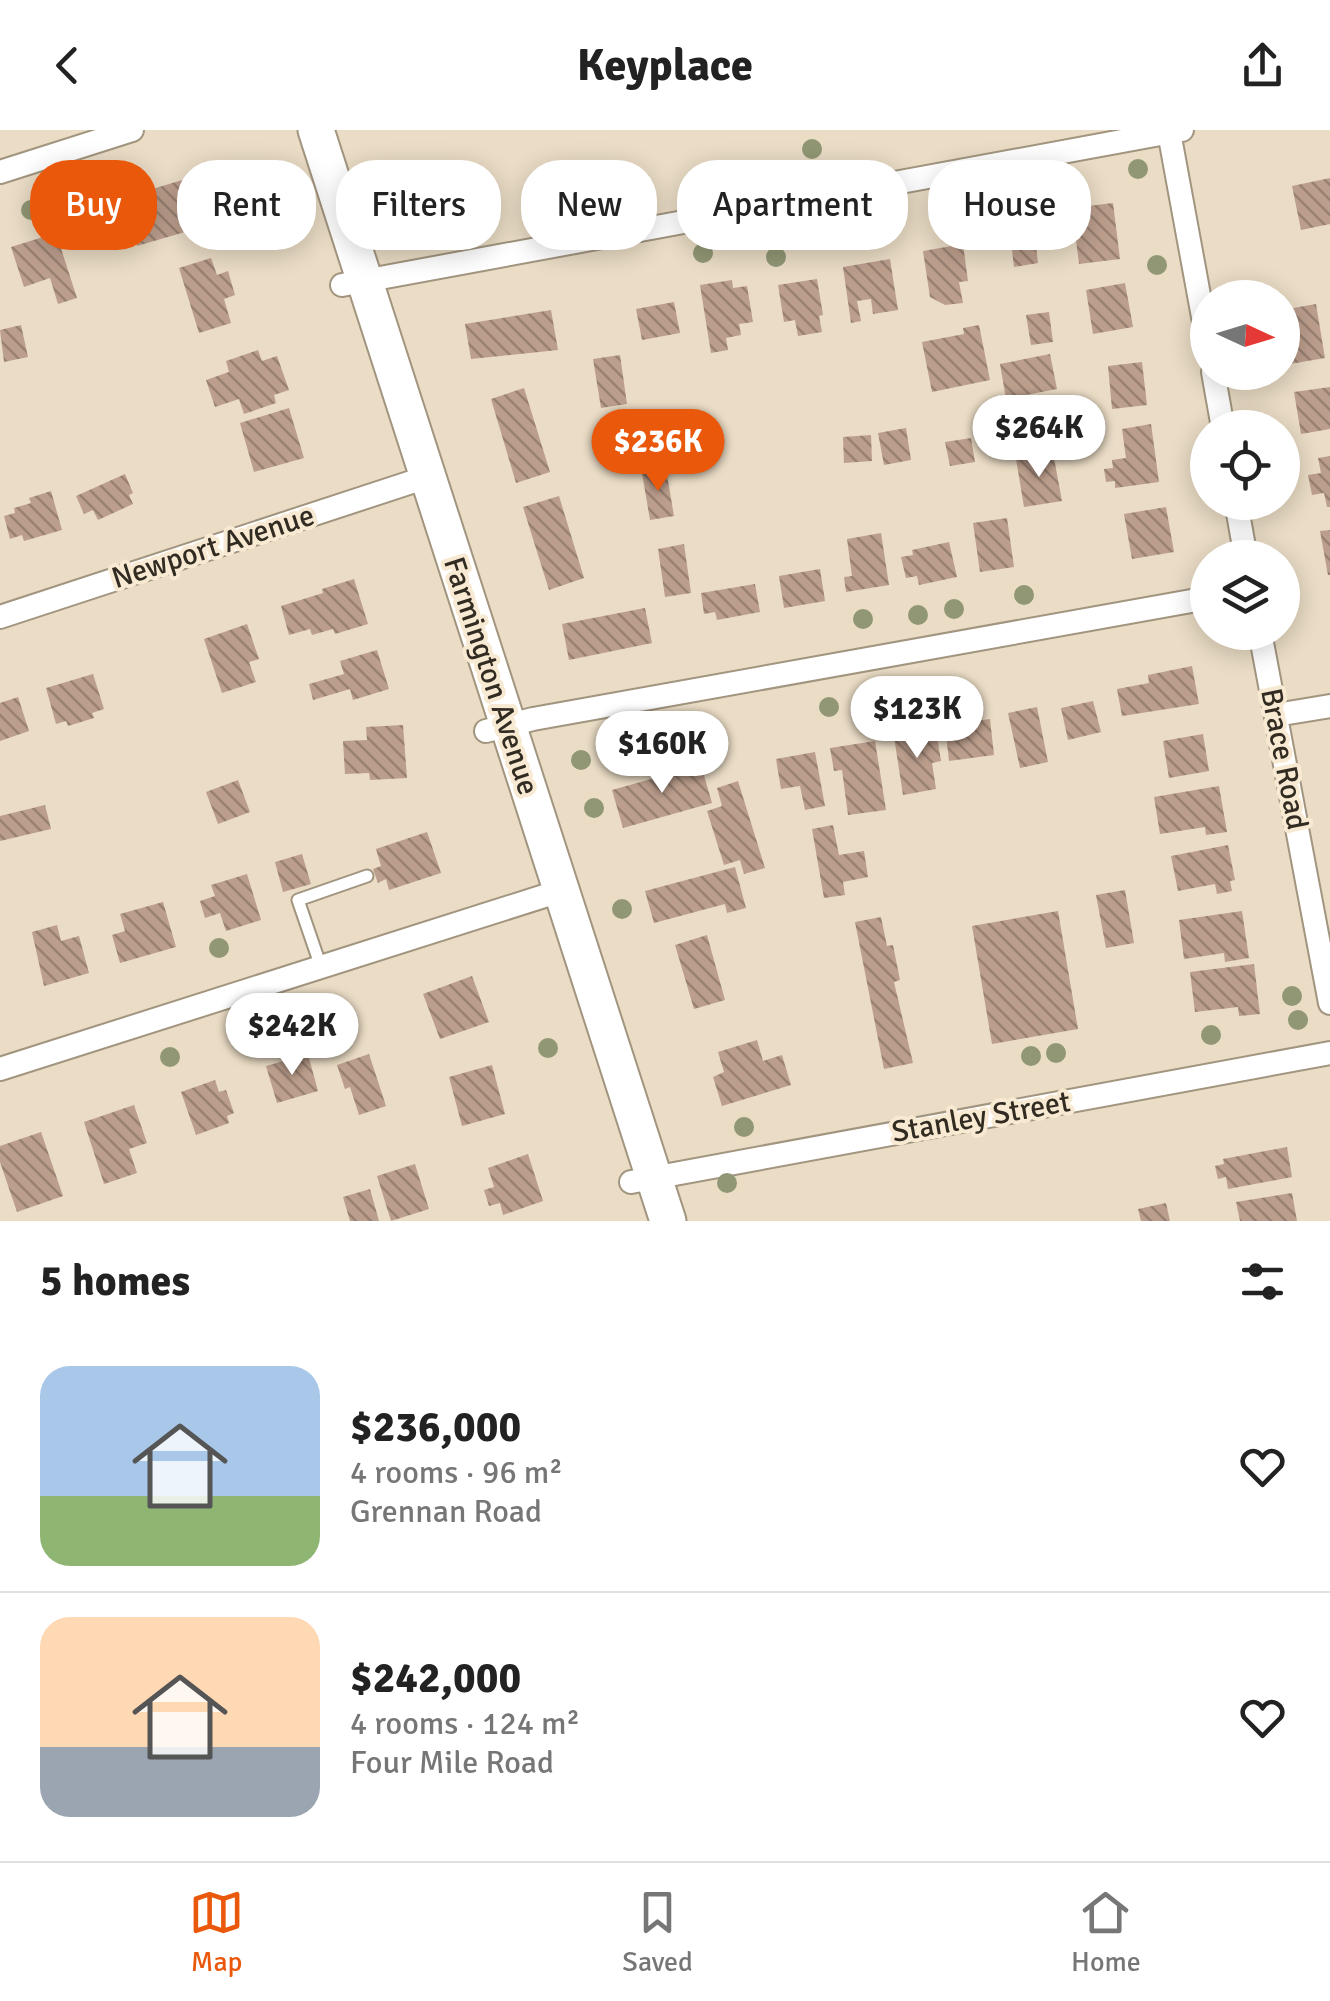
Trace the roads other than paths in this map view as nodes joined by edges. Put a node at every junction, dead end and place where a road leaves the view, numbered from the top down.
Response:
1 (132, 130) edge
2 (294, 130) edge
3 (316, 130) edge
4 (1176, 131) edge
5 (0, 172) edge
6 (1198, 280) edge
7 (353, 282) junction
8 (416, 480) junction
9 (1190, 601) edge
10 (0, 617) edge
11 (1263, 650) edge
12 (1330, 706) edge
13 (1276, 716) junction
14 (497, 728) junction
15 (367, 876) dead end
16 (550, 894) junction
17 (321, 966) junction
18 (1330, 1003) edge
19 (1330, 1053) edge
20 (0, 1069) edge
21 (643, 1179) junction
22 (643, 1221) edge
23 (668, 1221) edge

1 - 5 street
2 - 7 main road, Farmington Avenue
3 - 7 main road, Farmington Avenue
4 - 6 street
4 - 7 street
7 - 8 main road, Farmington Avenue
8 - 10 street, Newport Avenue
8 - 14 main road, Farmington Avenue
9 - 14 street
11 - 13 street, Brace Road
12 - 13 street
13 - 18 street, Brace Road
14 - 16 main road, Farmington Avenue
15 - 17 lane
16 - 17 street
16 - 21 main road, Farmington Avenue
17 - 20 street
19 - 21 street, Stanley Street
21 - 22 main road, Farmington Avenue
21 - 23 main road, Farmington Avenue

